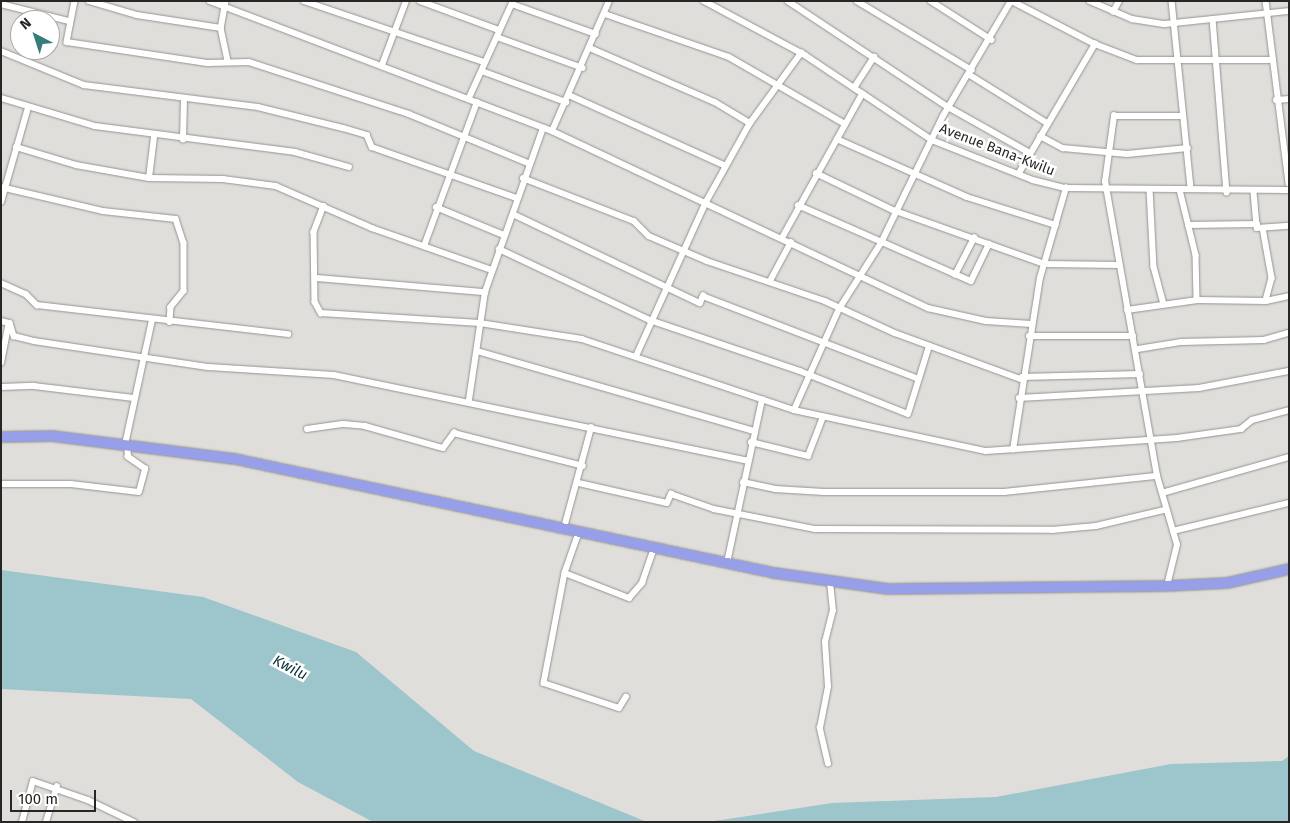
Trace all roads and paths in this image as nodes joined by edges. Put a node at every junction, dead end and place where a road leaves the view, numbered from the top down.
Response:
1 (75, 1) edge
2 (89, 1) edge
3 (210, 1) edge
4 (226, 1) edge
5 (304, 1) edge
6 (406, 1) edge
7 (420, 1) edge
8 (608, 1) edge
9 (704, 1) edge
10 (788, 1) edge
11 (857, 1) edge
12 (931, 1) edge
13 (1011, 1) edge
14 (1090, 1) edge
15 (1119, 1) edge
16 (1172, 1) edge
17 (1266, 1) edge
18 (512, 2) edge
19 (1, 4) edge
20 (224, 9) junction
21 (1113, 12) junction
22 (1289, 12) edge
23 (605, 14) junction
24 (1268, 14) junction
25 (1213, 19) junction
26 (69, 22) junction
27 (1173, 23) junction
28 (221, 28) junction
29 (498, 30) junction
30 (395, 32) junction
31 (596, 34) junction
32 (497, 37) junction
33 (992, 40) junction
34 (1095, 44) junction
35 (590, 48) junction
36 (1, 51) edge
37 (800, 53) junction
38 (874, 57) junction
39 (228, 60) junction
40 (1177, 60) junction
41 (1215, 60) junction
42 (1273, 60) junction
43 (484, 62) junction
44 (382, 65) junction
45 (583, 68) junction
46 (482, 71) junction
47 (971, 73) junction
48 (780, 83) junction
49 (854, 88) junction
50 (862, 94) junction
51 (569, 95) junction
52 (1, 98) edge
53 (469, 98) junction
54 (1289, 99) edge
55 (184, 100) junction
56 (1276, 100) junction
57 (477, 102) junction
58 (566, 102) junction
59 (948, 107) junction
60 (28, 108) junction
61 (1183, 116) junction
62 (750, 123) junction
63 (1047, 123) junction
64 (845, 124) junction
65 (543, 128) junction
66 (552, 131) junction
67 (463, 136) junction
68 (1040, 136) junction
69 (154, 137) junction
70 (837, 138) junction
71 (183, 140) junction
72 (932, 140) junction
73 (16, 146) junction
74 (1188, 148) junction
75 (1111, 150) junction
76 (1030, 153) junction
77 (528, 163) junction
78 (726, 166) junction
79 (349, 167) dead end
80 (448, 172) junction
81 (1018, 173) junction
82 (816, 174) junction
83 (916, 176) junction
84 (149, 178) junction
85 (523, 178) junction
86 (1289, 184) edge
87 (3, 188) edge
88 (1066, 188) junction
89 (1191, 188) junction
90 (1105, 189) junction
91 (1150, 189) junction
92 (1180, 190) junction
93 (1289, 190) edge
94 (1227, 192) junction
95 (1254, 192) junction
96 (517, 198) junction
97 (1, 202) edge
98 (706, 202) junction
99 (798, 205) junction
100 (324, 206) junction
101 (436, 207) junction
102 (898, 211) junction
103 (513, 214) junction
104 (1256, 224) junction
105 (1056, 225) junction
106 (1188, 225) junction
107 (1289, 226) edge
108 (1263, 228) junction
109 (504, 235) junction
110 (782, 238) junction
111 (974, 238) junction
112 (791, 242) junction
113 (881, 243) junction
114 (989, 244) junction
115 (424, 246) junction
116 (499, 249) junction
117 (681, 251) junction
118 (1045, 264) junction
119 (1119, 265) junction
120 (492, 270) junction
121 (955, 275) junction
122 (858, 277) junction
123 (317, 278) junction
124 (770, 281) junction
125 (1, 283) edge
126 (665, 288) junction
127 (485, 292) junction
128 (1289, 296) edge
129 (1197, 300) junction
130 (1266, 301) junction
131 (1164, 304) junction
132 (839, 309) junction
133 (1128, 310) junction
134 (152, 320) junction
135 (650, 320) junction
136 (1, 321) edge
137 (170, 322) junction
138 (10, 323) junction
139 (480, 323) junction
140 (1031, 324) junction
141 (1289, 333) edge
142 (288, 334) dead end
143 (1030, 336) junction
144 (1133, 336) junction
145 (825, 342) junction
146 (2, 346) edge
147 (929, 346) junction
148 (1138, 349) junction
149 (477, 351) junction
150 (637, 354) junction
151 (143, 358) junction
152 (1, 363) edge
153 (1289, 371) edge
154 (1140, 374) junction
155 (809, 375) junction
156 (1022, 378) junction
157 (919, 379) junction
158 (1, 388) edge
159 (1146, 394) junction
160 (133, 398) junction
161 (1019, 398) junction
162 (469, 400) junction
163 (762, 400) junction
164 (794, 410) junction
165 (1289, 410) edge
166 (823, 417) junction
167 (591, 428) junction
168 (307, 429) dead end
169 (754, 430) junction
170 (1, 437) edge
171 (1152, 439) junction
172 (751, 442) junction
173 (126, 444) junction
174 (1013, 450) junction
175 (1289, 457) edge
176 (746, 460) junction
177 (583, 466) junction
178 (1157, 476) junction
179 (743, 482) junction
180 (579, 483) junction
181 (1, 484) edge
182 (1162, 493) junction
183 (1289, 503) edge
184 (1164, 510) junction
185 (736, 513) junction
186 (564, 528) junction
187 (1173, 531) junction
188 (579, 533) junction
189 (654, 549) junction
190 (727, 563) junction
191 (1289, 569) edge
192 (565, 573) junction
193 (830, 580) junction
194 (1167, 586) junction
195 (626, 697) dead end
196 (828, 764) dead end
197 (57, 788) junction
198 (22, 822) edge
199 (46, 822) edge
200 (134, 822) edge

1 - 26 street
2 - 28 street
3 - 20 street
4 - 20 street
5 - 30 street
6 - 30 street
7 - 29 street
8 - 23 street
9 - 37 street, Avenue Bana-Kwilu
10 - 38 street
11 - 47 street
12 - 33 street
13 - 33 street
13 - 34 street
14 - 21 street
15 - 21 street
16 - 27 street
17 - 24 street
18 - 29 street
18 - 31 street
19 - 26 street
20 - 28 street
20 - 44 street
21 - 27 street
22 - 24 street
23 - 31 street
23 - 48 street
24 - 25 street
24 - 42 street
25 - 27 street
25 - 41 street
26 - 39 street
27 - 40 street
28 - 39 street
29 - 32 street
30 - 43 street
30 - 44 street
31 - 35 street
32 - 43 street
32 - 45 street
33 - 47 street
34 - 40 street
34 - 63 street
35 - 45 street
35 - 62 street
36 - 55 street
37 - 48 street
37 - 49 street, Avenue Bana-Kwilu
38 - 49 street
38 - 59 street
39 - 67 street
40 - 41 street
40 - 61 street
41 - 42 street
41 - 94 street
42 - 56 street
43 - 46 street
44 - 53 street
45 - 51 street
46 - 53 street
46 - 58 street
47 - 59 street
47 - 63 street
48 - 62 street
48 - 64 street
49 - 50 street, Avenue Bana-Kwilu
50 - 64 street
50 - 72 street, Avenue Bana-Kwilu
51 - 58 street
51 - 78 street
52 - 60 street
53 - 57 street
54 - 56 street
55 - 71 street
55 - 80 street
56 - 86 street
57 - 65 street
57 - 67 street
58 - 66 street
59 - 72 street
59 - 76 street
60 - 69 street
60 - 73 street
61 - 74 street
61 - 75 street
62 - 78 street
63 - 68 street
64 - 70 street
65 - 66 street
65 - 77 street
66 - 98 street
67 - 77 street
67 - 80 street
68 - 75 street
68 - 76 street
69 - 71 street
69 - 84 street
70 - 82 street
70 - 83 street
71 - 79 street
72 - 81 street, Avenue Bana-Kwilu
72 - 83 street
73 - 84 street
73 - 87 street
74 - 75 street
74 - 89 street
75 - 90 street
76 - 81 street
77 - 85 street
78 - 98 street
80 - 96 street
80 - 101 street
81 - 88 street, Avenue Bana-Kwilu
82 - 99 street
82 - 102 street
83 - 102 street
83 - 105 street
84 - 100 street
85 - 96 street
85 - 117 street
87 - 97 street
87 - 137 street
88 - 90 street, Avenue Bana-Kwilu
88 - 105 street
89 - 92 street, Avenue Bana-Kwilu
89 - 94 street, Avenue Bana-Kwilu
90 - 91 street, Avenue Bana-Kwilu
90 - 119 street
91 - 92 street, Avenue Bana-Kwilu
91 - 131 street
92 - 106 street
93 - 95 street, Avenue Bana-Kwilu
94 - 95 street, Avenue Bana-Kwilu
95 - 104 street
96 - 103 street
98 - 110 street
98 - 117 street
99 - 110 street
99 - 113 street
100 - 115 street
100 - 123 street
101 - 109 street
101 - 115 street
102 - 111 street
102 - 113 street
103 - 109 street
103 - 126 street
104 - 106 street
104 - 108 street
105 - 118 street
106 - 129 street
107 - 108 street
108 - 130 street
109 - 116 street
110 - 112 street
111 - 114 street
111 - 121 street
112 - 122 street
112 - 124 street
113 - 121 street
113 - 122 street
114 - 118 street
114 - 121 street
115 - 120 street
116 - 120 street
116 - 135 street
117 - 124 street
117 - 126 street
118 - 119 street
118 - 140 street
119 - 133 street
120 - 127 street
122 - 132 street
122 - 140 street
123 - 127 street
123 - 139 street
124 - 132 street
125 - 134 street
126 - 135 street
126 - 145 street
127 - 139 street
128 - 130 street
129 - 130 street
129 - 131 street
131 - 133 street
132 - 145 street
132 - 147 street
133 - 144 street
134 - 137 street
134 - 151 street
135 - 150 street
135 - 155 street
136 - 138 street
137 - 142 street
138 - 146 street
138 - 151 street
139 - 149 street
139 - 150 street
140 - 143 street
141 - 148 street
143 - 144 street
143 - 156 street
144 - 148 street
145 - 155 street
145 - 157 street
146 - 152 street
147 - 156 street
147 - 157 street
148 - 154 street
149 - 162 street
149 - 169 street
150 - 163 street
151 - 160 street
151 - 162 street
153 - 159 street
154 - 156 street
154 - 159 street
155 - 157 street
155 - 164 street
156 - 161 street
158 - 160 street
159 - 161 street
159 - 171 street
160 - 173 street
161 - 174 street
162 - 167 street
163 - 164 street
163 - 169 street
164 - 166 street
165 - 171 street
166 - 172 street
166 - 174 street
167 - 176 street
167 - 177 street
168 - 177 street
169 - 172 street
170 - 173 highway
171 - 174 street
171 - 178 street
172 - 176 street
173 - 181 street
173 - 186 highway
175 - 182 street
176 - 179 street
177 - 180 street
178 - 179 street
178 - 182 street
179 - 185 street
180 - 185 street
180 - 186 street
182 - 184 street
183 - 187 street
184 - 185 street
184 - 187 street
185 - 190 street
186 - 188 highway
187 - 194 street
188 - 189 highway
188 - 192 street
189 - 190 highway
189 - 192 street
190 - 193 highway
191 - 194 highway
192 - 195 street
193 - 194 highway
193 - 196 street
197 - 198 street
197 - 199 street
197 - 200 street

